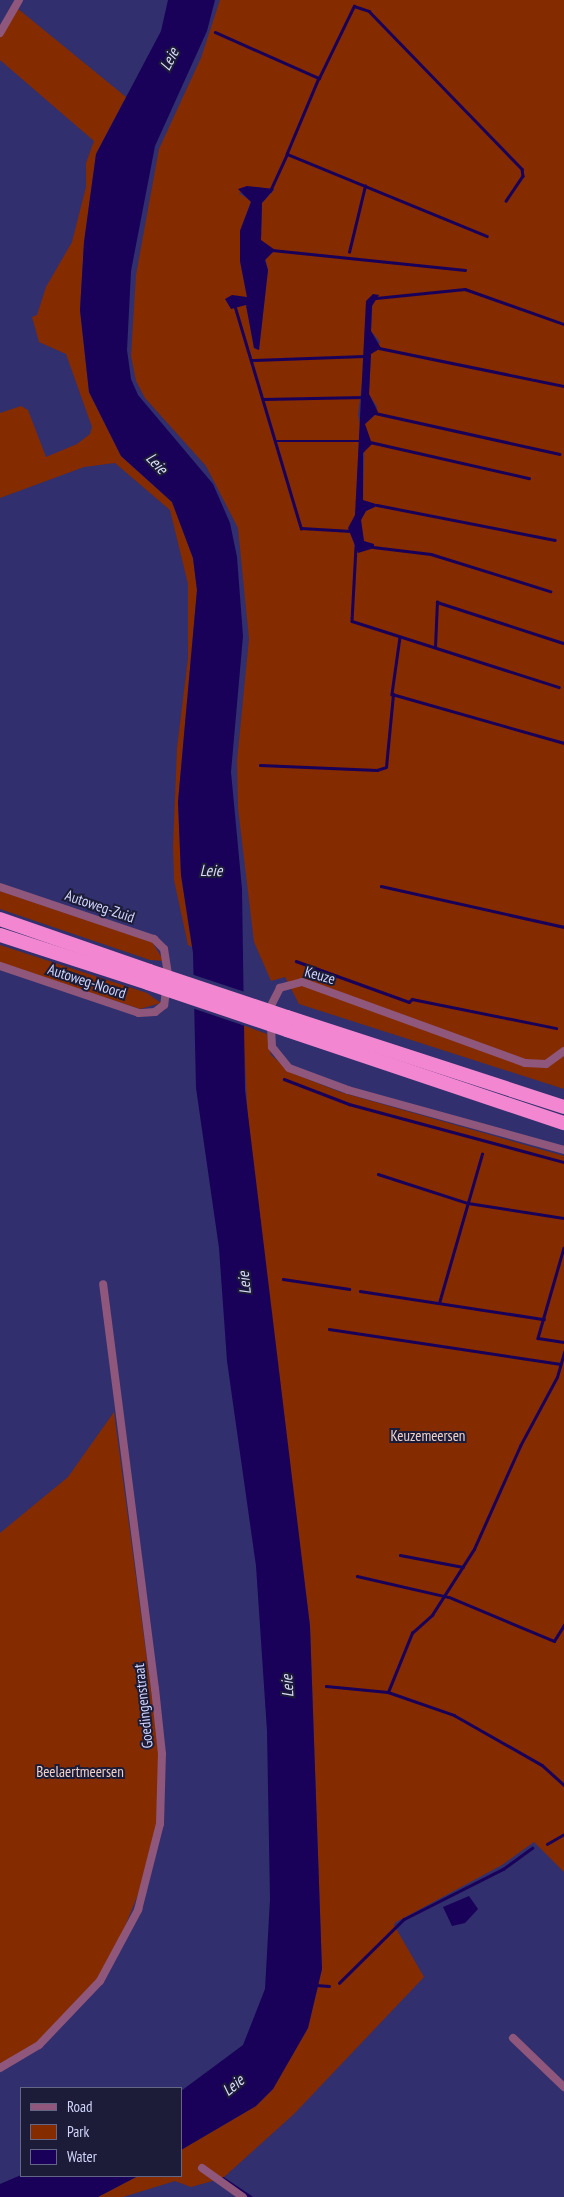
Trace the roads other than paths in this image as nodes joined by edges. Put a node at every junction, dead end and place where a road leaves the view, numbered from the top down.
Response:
1 (19, 0) edge
2 (0, 33) edge
3 (0, 887) edge
4 (0, 919) edge
5 (0, 935) edge
6 (0, 966) edge
7 (148, 977) junction
8 (164, 1005) joint
9 (287, 1023) junction
10 (564, 1051) edge
11 (502, 1086) junction
12 (564, 1101) edge
13 (564, 1107) edge
14 (564, 1123) edge
15 (564, 1150) edge
16 (103, 1284) dead end
17 (513, 2038) dead end
18 (0, 2068) edge
19 (564, 2087) edge
20 (202, 2168) dead end
21 (243, 2197) edge

1 - 2 street
3 - 8 street, Autoweg-Zuid
4 - 7 highway
5 - 7 highway
6 - 8 street, Autoweg-Noord
7 - 9 highway, bridge
9 - 11 highway
9 - 14 highway
10 - 15 street, Keuze
11 - 12 highway
11 - 13 highway
16 - 18 street, Goedingenstraat
17 - 19 street
20 - 21 street

